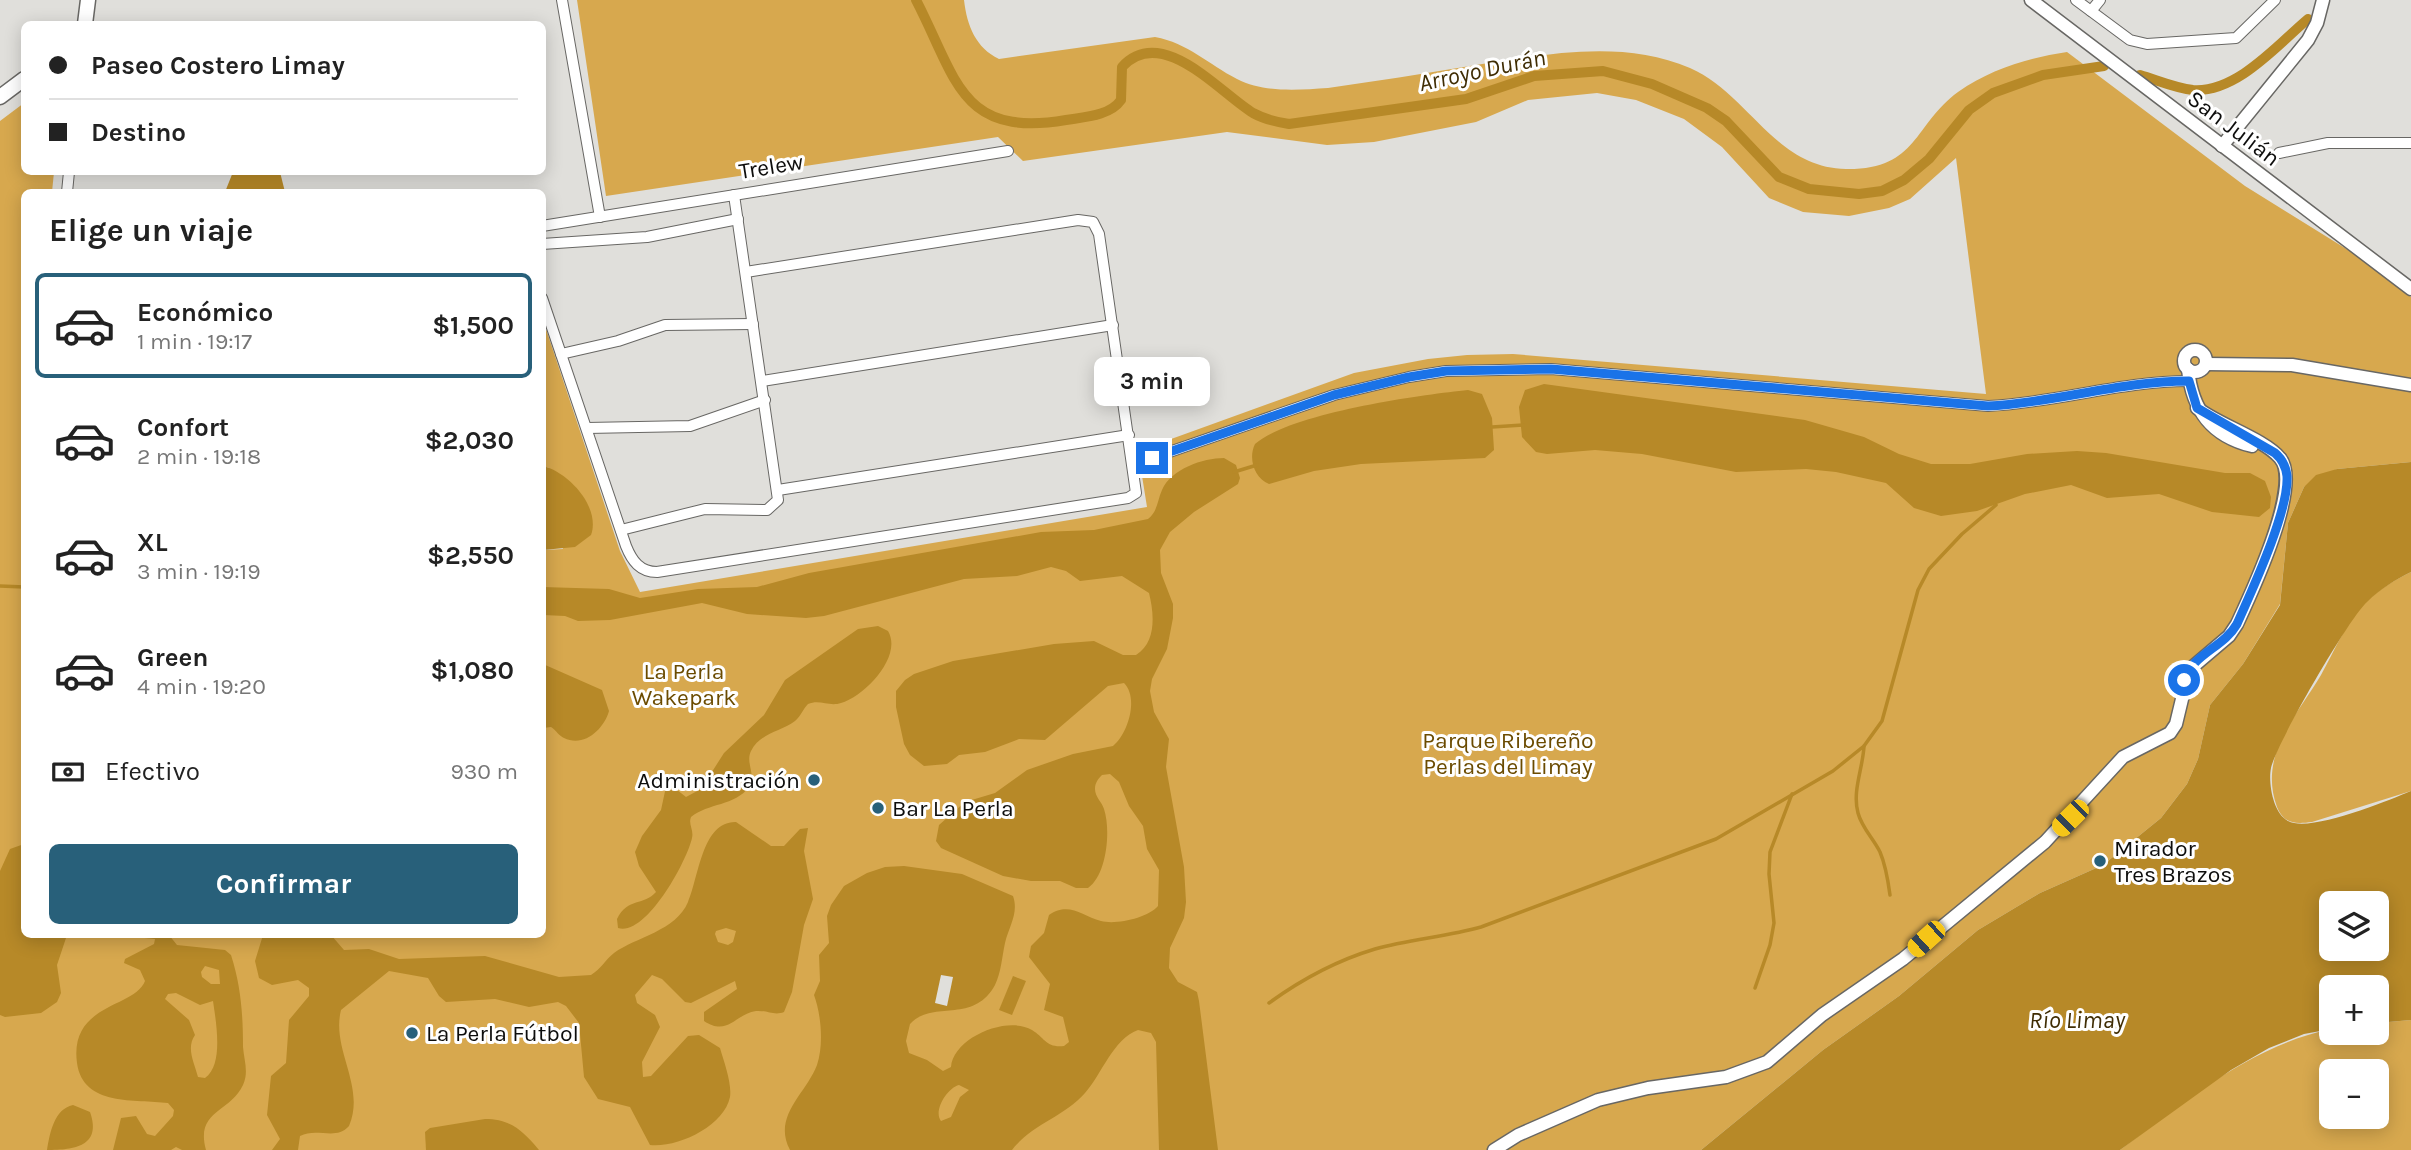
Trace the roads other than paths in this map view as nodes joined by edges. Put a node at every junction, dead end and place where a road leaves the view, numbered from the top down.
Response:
1 (88, 0) edge
2 (562, 0) edge
3 (2031, 0) edge
4 (2100, 0) edge
5 (2323, 0) edge
6 (2079, 1) edge
7 (2272, 1) edge
8 (2091, 11) junction
9 (85, 21) edge
10 (21, 81) edge
11 (0, 97) edge
12 (2411, 143) edge
13 (2222, 146) junction
14 (1008, 151) dead end
15 (2278, 153) dead end
16 (734, 195) junction
17 (600, 217) junction
18 (738, 219) junction
19 (546, 225) edge
20 (546, 244) edge
21 (746, 272) junction
22 (2411, 289) edge
23 (546, 310) edge
24 (753, 324) junction
25 (1113, 325) junction
26 (561, 354) junction
27 (2206, 364) junction
28 (2188, 375) junction
29 (762, 381) junction
30 (2411, 386) edge
31 (765, 400) junction
32 (587, 428) junction
33 (1129, 435) junction
34 (1152, 458) dead end
35 (778, 490) junction
36 (621, 530) junction
37 (1494, 1150) edge

1 - 9 main road
2 - 17 street
3 - 13 street, San Julián
4 - 8 street
5 - 13 street
6 - 8 street
7 - 8 street
10 - 11 main road
12 - 15 street
13 - 22 street, San Julián
14 - 16 street, Trelew
16 - 17 street, Trelew
16 - 18 street
17 - 19 street, Trelew
18 - 20 street
18 - 21 street
21 - 24 street
21 - 25 street
23 - 26 street
24 - 26 street
24 - 29 street
25 - 29 street
25 - 33 street
26 - 32 street
27 - 28 street
27 - 28 street
27 - 30 street
28 - 34 street
28 - 37 street
29 - 31 street
31 - 32 street
31 - 35 street
32 - 36 street
33 - 35 street
33 - 36 street
35 - 36 street

